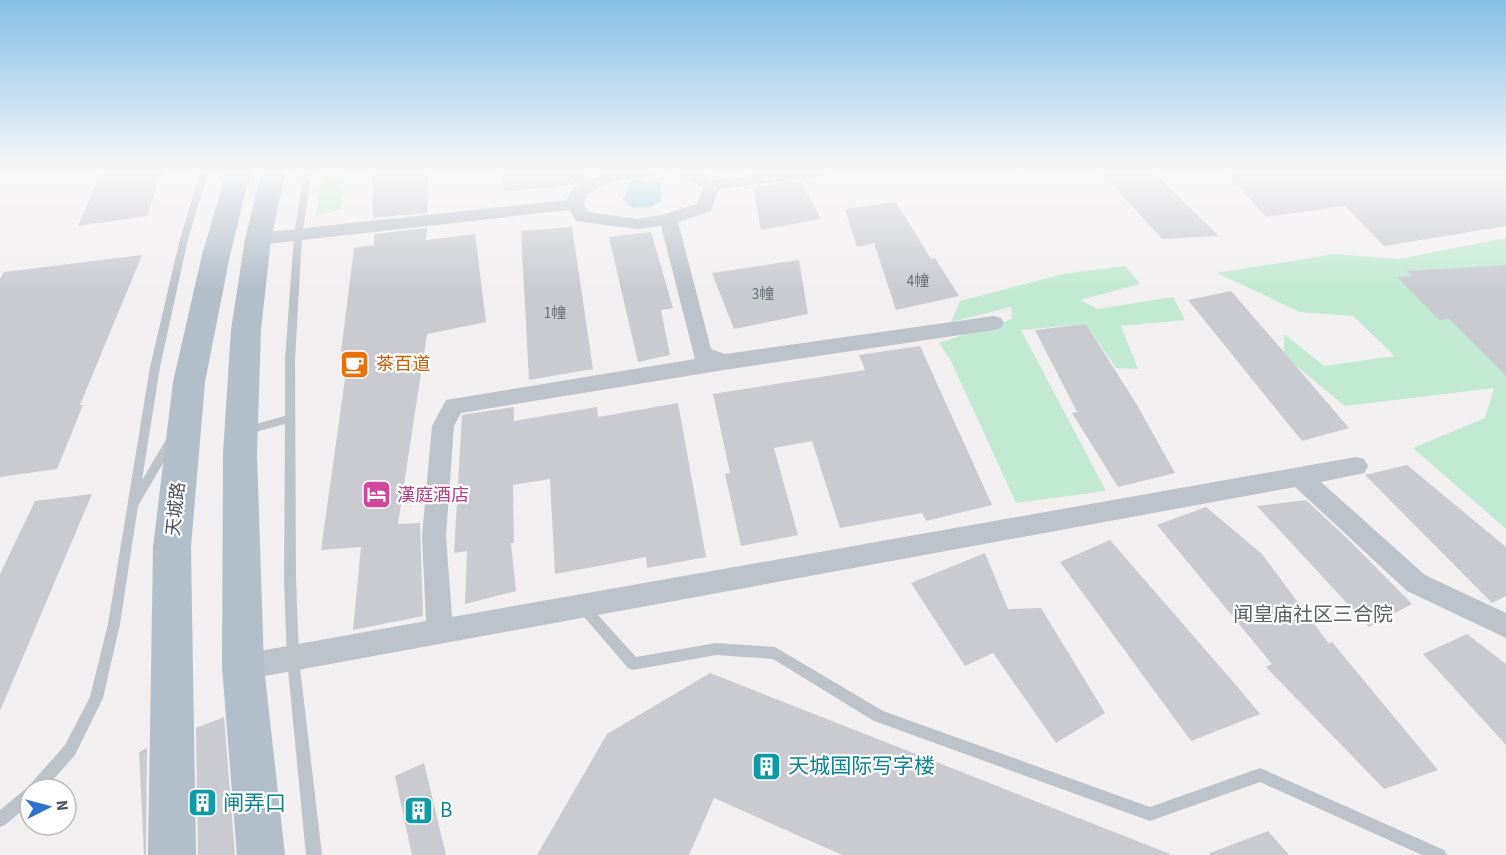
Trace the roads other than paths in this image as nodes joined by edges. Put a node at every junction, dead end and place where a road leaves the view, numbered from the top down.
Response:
1 (193, 210) edge
2 (228, 210) edge
3 (265, 210) edge
4 (302, 210) edge
5 (522, 210) edge
6 (578, 210) edge
7 (696, 210) edge
8 (668, 219) junction
9 (298, 235) junction
10 (258, 239) junction
11 (994, 323) dead end
12 (724, 362) junction
13 (186, 415) junction
14 (291, 418) junction
15 (240, 432) junction
16 (1356, 466) dead end
17 (1299, 476) junction
18 (131, 512) junction
19 (583, 606) junction
20 (1506, 626) edge
21 (440, 632) junction
22 (293, 659) junction
23 (243, 668) junction
24 (46, 777) edge
25 (18, 804) edge
26 (0, 820) edge
27 (172, 855) edge
28 (261, 855) edge
29 (314, 855) edge
30 (1439, 855) edge

1 - 18 lane
2 - 13 main road, 天城路
3 - 10 main road
4 - 9 lane
5 - 9 street
6 - 8 street
7 - 8 street
8 - 12 street
9 - 10 street
9 - 14 lane
10 - 15 main road
11 - 12 street
12 - 21 street
13 - 18 lane
13 - 27 main road, 天城路
14 - 15 lane
14 - 22 lane
15 - 23 main road
16 - 17 street
17 - 19 street
17 - 20 street
18 - 24 lane
19 - 21 street
19 - 30 lane
21 - 22 street
22 - 23 street
22 - 29 lane
23 - 28 main road
25 - 26 lane

